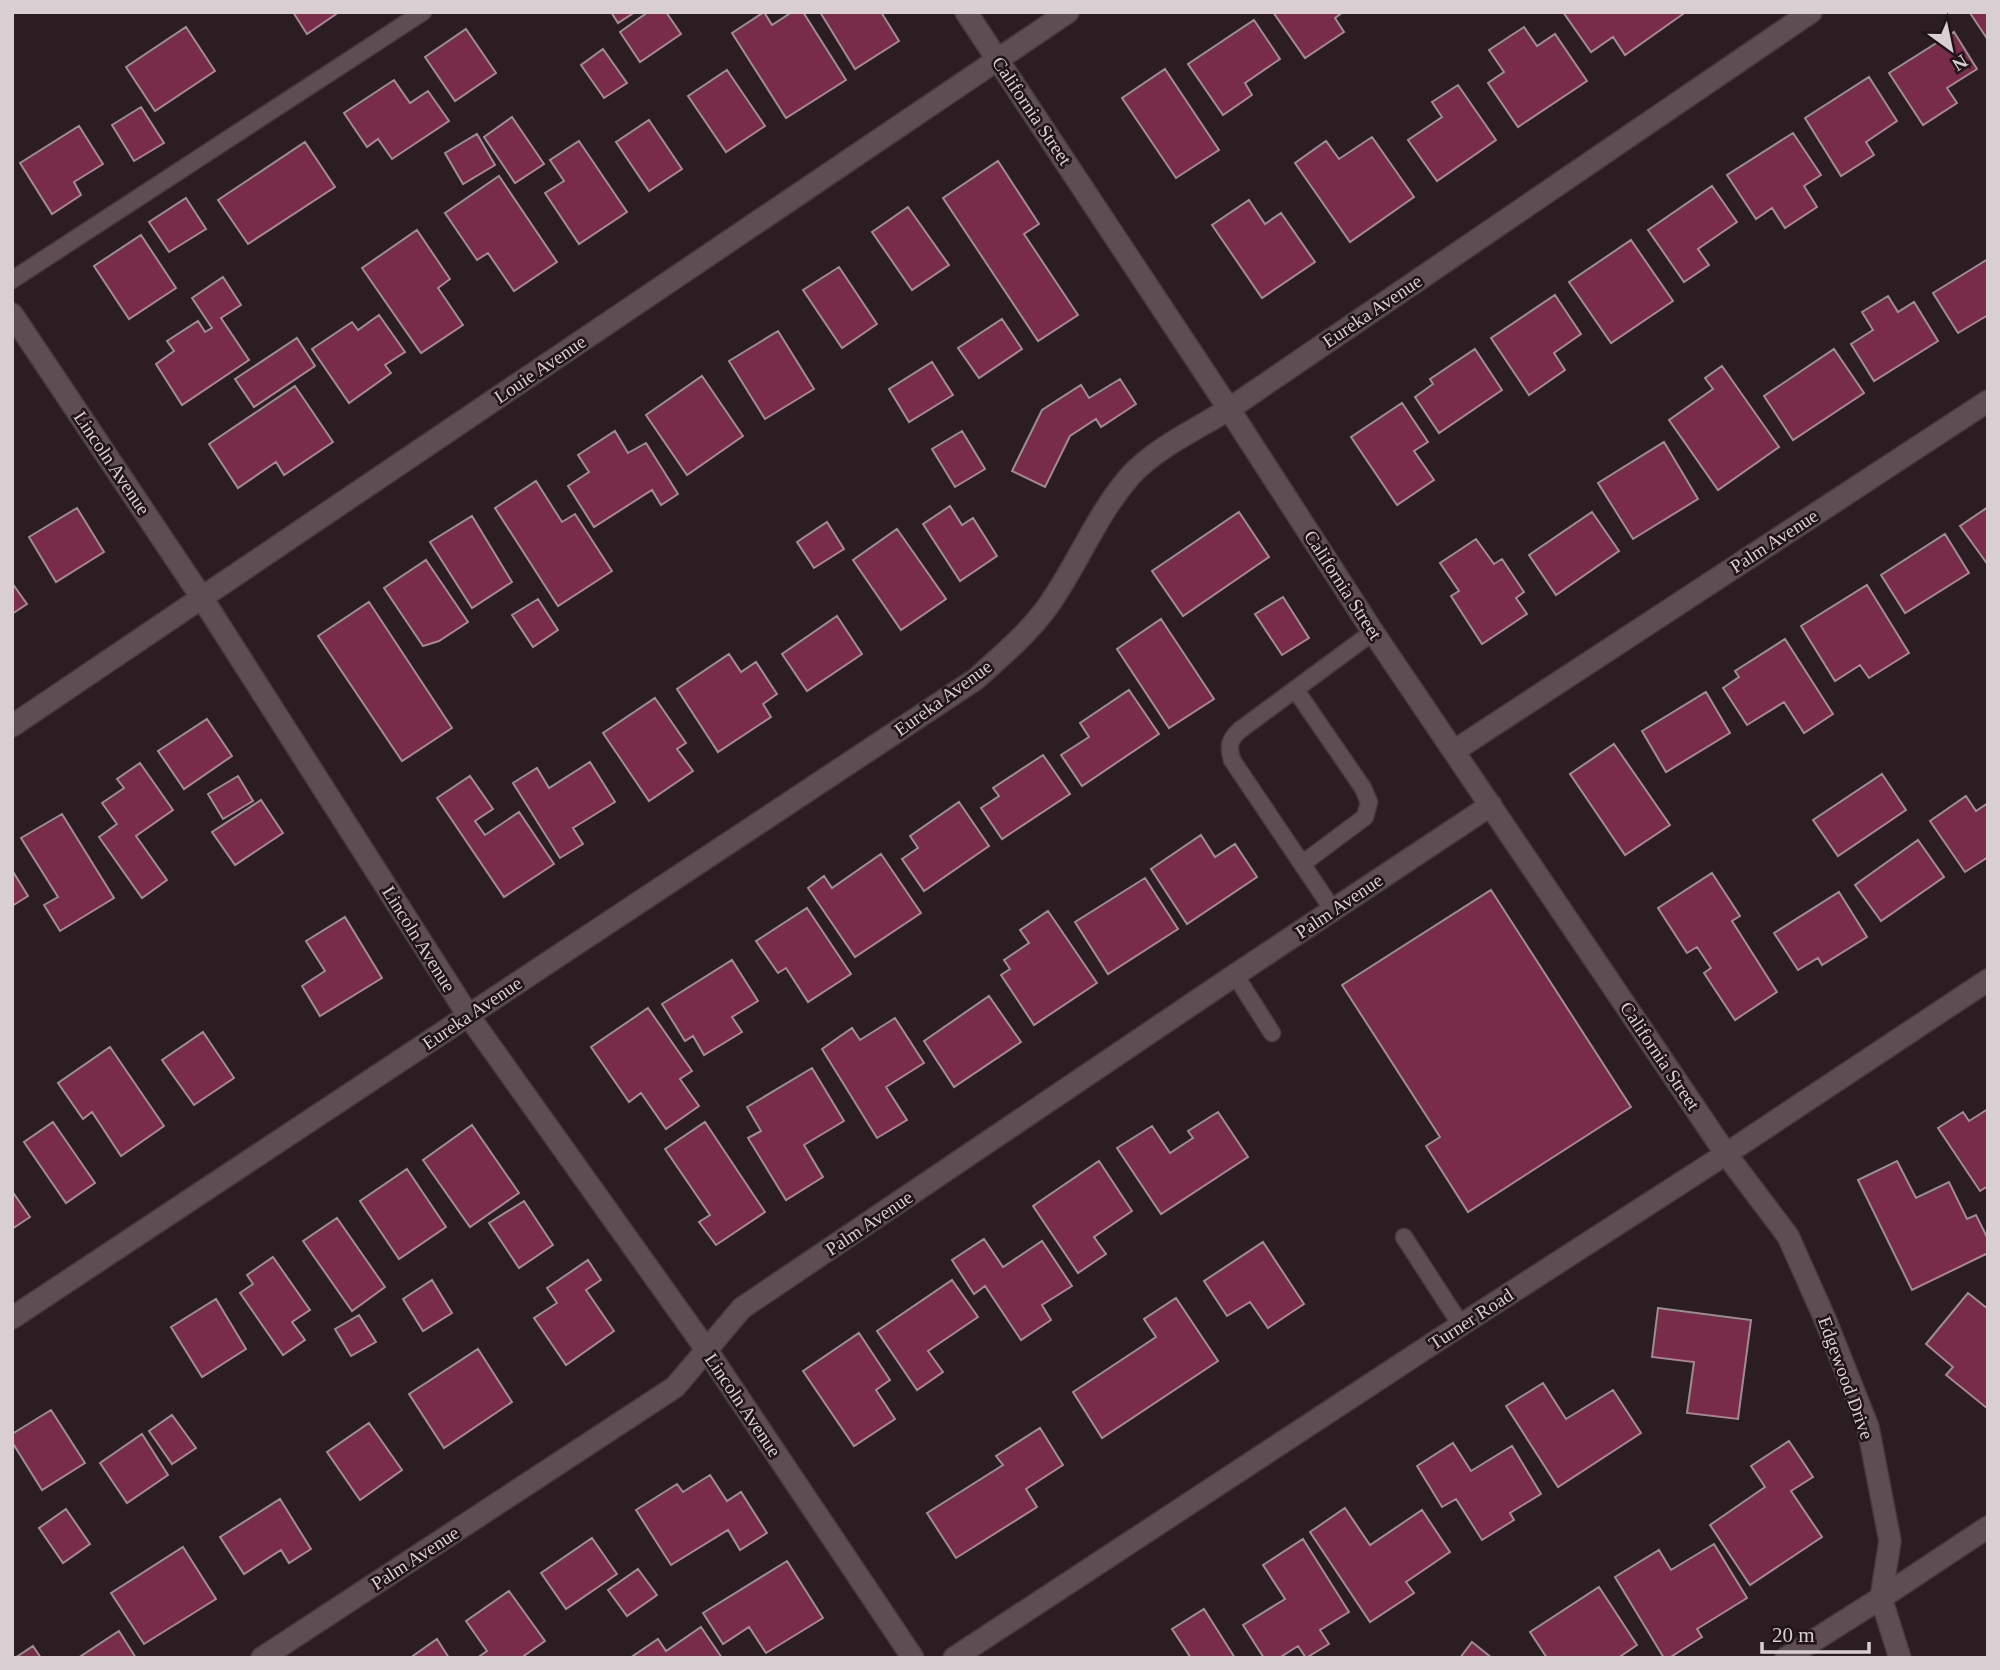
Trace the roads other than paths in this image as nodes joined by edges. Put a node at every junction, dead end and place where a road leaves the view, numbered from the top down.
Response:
1 (423, 12) edge
2 (966, 12) edge
3 (1068, 12) edge
4 (1811, 12) edge
5 (997, 60) junction
6 (12, 280) edge
7 (12, 314) edge
8 (1988, 401) edge
9 (1229, 409) junction
10 (202, 598) junction
11 (1373, 632) junction
12 (1295, 690) junction
13 (12, 726) edge
14 (1454, 751) junction
15 (1491, 805) junction
16 (1301, 864) junction
17 (1332, 910) junction
18 (1235, 975) junction
19 (1988, 981) edge
20 (468, 1015) junction
21 (1272, 1033) dead end
22 (1726, 1154) junction
23 (1404, 1237) dead end
24 (12, 1318) edge
25 (1461, 1325) junction
26 (706, 1349) junction
27 (1988, 1527) edge
28 (1881, 1598) junction
29 (262, 1658) edge
30 (913, 1658) edge
31 (954, 1658) edge
32 (1786, 1658) edge
33 (1900, 1658) edge

1 - 6 lane
2 - 5 street, California Street
3 - 5 street, Louie Avenue
4 - 9 street, Eureka Avenue
5 - 9 street, California Street
5 - 10 street, Louie Avenue
7 - 10 street, Lincoln Avenue
8 - 14 street, Palm Avenue
9 - 11 street, California Street
9 - 20 street, Eureka Avenue
10 - 13 street, Louie Avenue
10 - 20 street, Lincoln Avenue
11 - 12 lane
11 - 14 street, California Street
12 - 16 lane
12 - 16 lane
14 - 15 street, California Street
15 - 17 street, Palm Avenue
15 - 22 street, California Street
16 - 17 lane
17 - 18 street, Palm Avenue
18 - 21 lane
18 - 26 street, Palm Avenue
19 - 22 street, Turner Road
20 - 24 street, Eureka Avenue
20 - 26 street, Lincoln Avenue
22 - 25 street, Turner Road
22 - 28 street, Edgewood Drive
23 - 25 lane
25 - 31 street, Turner Road
26 - 29 street, Palm Avenue
26 - 30 street, Lincoln Avenue
27 - 28 street
28 - 32 street
28 - 33 street

